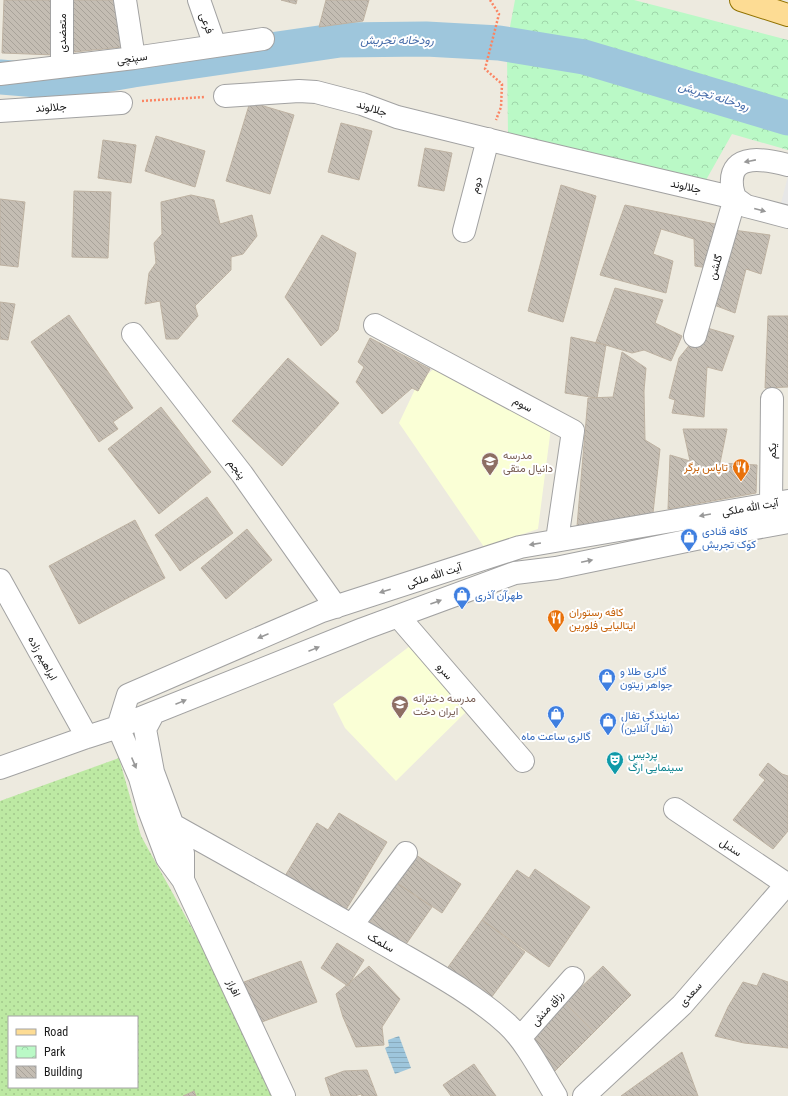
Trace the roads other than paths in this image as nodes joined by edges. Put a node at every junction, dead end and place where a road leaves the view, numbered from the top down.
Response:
1 (62, 0) edge
2 (125, 0) edge
3 (199, 0) edge
4 (741, 0) edge
5 (788, 15) edge
6 (263, 39) dead end
7 (216, 46) junction
8 (134, 58) junction
9 (62, 66) junction
10 (0, 74) edge
11 (225, 96) road end
12 (121, 102) road end
13 (0, 111) edge
14 (488, 139) junction
15 (788, 165) edge
16 (735, 198) junction
17 (788, 217) edge
18 (464, 231) dead end
19 (375, 325) dead end
20 (133, 334) dead end
21 (695, 336) dead end
22 (772, 399) dead end
23 (779, 502) edge
24 (788, 522) edge
25 (557, 540) junction
26 (0, 580) edge
27 (336, 606) junction
28 (398, 616) junction
29 (152, 714) junction
30 (118, 727) junction
31 (87, 737) junction
32 (523, 761) dead end
33 (0, 768) edge
34 (675, 809) dead end
35 (173, 825) junction
36 (406, 853) dead end
37 (184, 880) junction
38 (787, 885) edge
39 (352, 925) junction
40 (573, 978) dead end
41 (520, 1038) junction
42 (284, 1096) edge
43 (556, 1096) edge
44 (584, 1096) edge

1 - 9 street, متعضدی
2 - 8 street
3 - 7 street, فرعی
4 - 5 main road
6 - 7 street, سپنچی
7 - 8 street, سپنچی
8 - 9 street, سپنچی
9 - 10 street, سپنچی
11 - 14 street, جلالوند
12 - 13 street, جلالوند
14 - 16 street, جلالوند
14 - 18 street, دوم
15 -> 16 street
16 -> 17 street, جلالوند
16 - 21 street, گلشن
19 - 25 street, سوم
20 - 27 street, پنجم
22 - 23 street, یکم
23 -> 25 street, آیت الله ملکی
28 -> 24 street, آیت الله ملکی
25 -> 27 street, آیت الله ملکی
26 - 31 street, ابراهیم زاده
27 -> 30 street, آیت الله ملکی
29 -> 28 street, آیت الله ملکی
28 - 32 street, سرو
29 - 30 street, آیت الله ملکی
29 - 35 street, افراز
30 - 31 street, آیت الله ملکی
30 -> 37 street, افراز
31 - 33 street, آیت الله ملکی
34 - 38 street, سنبل
35 - 37 street, افراز
35 - 39 street, سلمک
36 - 39 street
37 - 42 street, افراز
38 - 44 street, سعدی
39 - 41 street, سلمک
40 - 41 street, رزاق منش
41 - 43 street, سلمک

